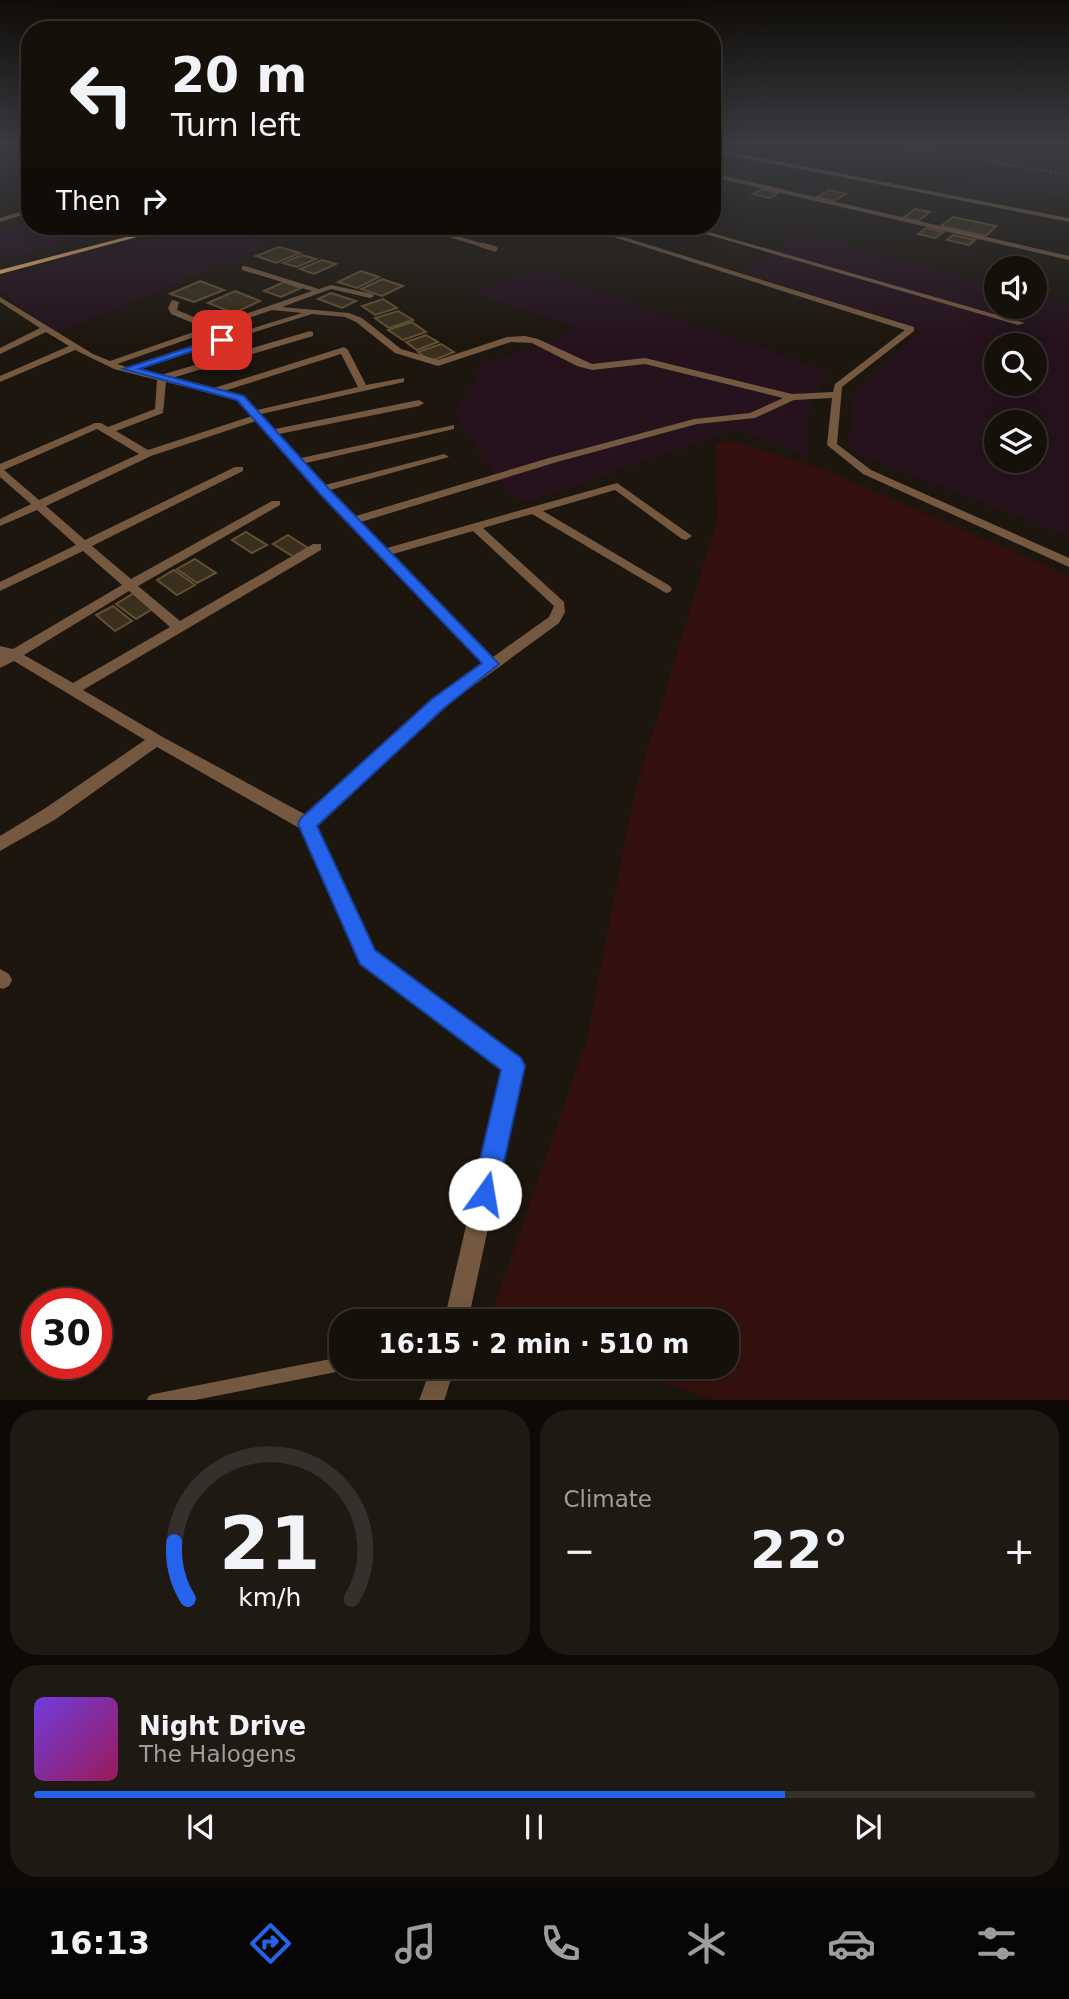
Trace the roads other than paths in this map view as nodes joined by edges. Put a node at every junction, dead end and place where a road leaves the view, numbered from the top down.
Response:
1 (860, 209) edge
2 (1015, 209) edge
3 (21, 214) edge
4 (0, 220) edge
5 (1069, 220) edge
6 (21, 221) edge
7 (0, 228) edge
8 (114, 235) edge
9 (142, 235) edge
10 (448, 235) edge
11 (611, 235) edge
12 (713, 235) edge
13 (495, 250) dead end
14 (1069, 258) edge
15 (0, 265) edge
16 (245, 268) dead end
17 (0, 272) edge
18 (319, 291) junction
19 (370, 296) dead end
20 (0, 299) edge
21 (175, 302) dead end
22 (273, 308) junction
23 (316, 312) junction
24 (1021, 323) dead end
25 (45, 328) junction
26 (212, 328) junction
27 (310, 334) dead end
28 (0, 338) edge
29 (25, 338) junction
30 (75, 347) junction
31 (0, 351) edge
32 (109, 364) junction
33 (128, 369) junction
34 (162, 378) junction
35 (0, 379) edge
36 (401, 380) dead end
37 (363, 388) junction
38 (214, 391) junction
39 (838, 395) junction
40 (792, 397) junction
41 (419, 403) dead end
42 (256, 415) junction
43 (451, 427) dead end
44 (107, 431) junction
45 (272, 433) junction
46 (147, 454) junction
47 (444, 457) dead end
48 (298, 462) junction
49 (239, 469) dead end
50 (0, 470) edge
51 (323, 489) junction
52 (276, 503) dead end
53 (38, 505) junction
54 (533, 510) junction
55 (353, 521) junction
56 (0, 523) edge
57 (475, 527) junction
58 (686, 536) dead end
59 (83, 544) junction
60 (317, 547) dead end
61 (384, 552) junction
62 (1069, 564) edge
63 (130, 585) junction
64 (0, 587) edge
65 (666, 589) dead end
66 (179, 628) junction
67 (4, 656) edge
68 (492, 664) junction
69 (72, 690) junction
70 (156, 740) junction
71 (307, 824) junction
72 (0, 844) edge
73 (459, 1309) edge
74 (329, 1366) edge
75 (439, 1379) edge
76 (159, 1400) edge
77 (431, 1400) edge

1 - 14 street
2 - 5 lane
3 - 4 street
6 - 7 street
8 - 15 main road
9 - 17 main road
10 - 13 lane
11 - 39 street
12 - 24 street
16 - 18 street
18 - 19 street
18 - 22 street
20 - 25 street
21 - 26 street
22 - 23 street
22 - 26 street
23 - 33 street
23 - 40 street
25 - 29 street
25 - 30 street
26 - 32 street
27 - 34 street
28 - 29 street
29 - 31 street
30 - 32 street
30 - 35 street
32 - 33 street
33 - 34 street
34 - 38 street
34 - 44 street
36 - 37 street
37 - 38 street
37 - 42 street
38 - 42 street
39 - 40 street
39 - 62 street
40 - 55 street
41 - 45 street
42 - 45 street
42 - 46 street
43 - 48 street
44 - 46 street
44 - 50 street
45 - 48 street
46 - 53 street
47 - 51 street
48 - 51 street
49 - 59 street
50 - 53 street
51 - 55 street
52 - 63 street
53 - 56 street
53 - 59 street
54 - 57 street
54 - 58 street
54 - 65 street
55 - 61 street
57 - 61 street
57 - 68 street
59 - 63 street
59 - 64 street
60 - 66 street
61 - 68 street
63 - 66 street
63 - 67 street
66 - 69 street
67 - 69 street
68 - 71 street
69 - 70 street
70 - 71 street
70 - 72 street
71 - 73 street
74 - 76 lane
75 - 77 street

